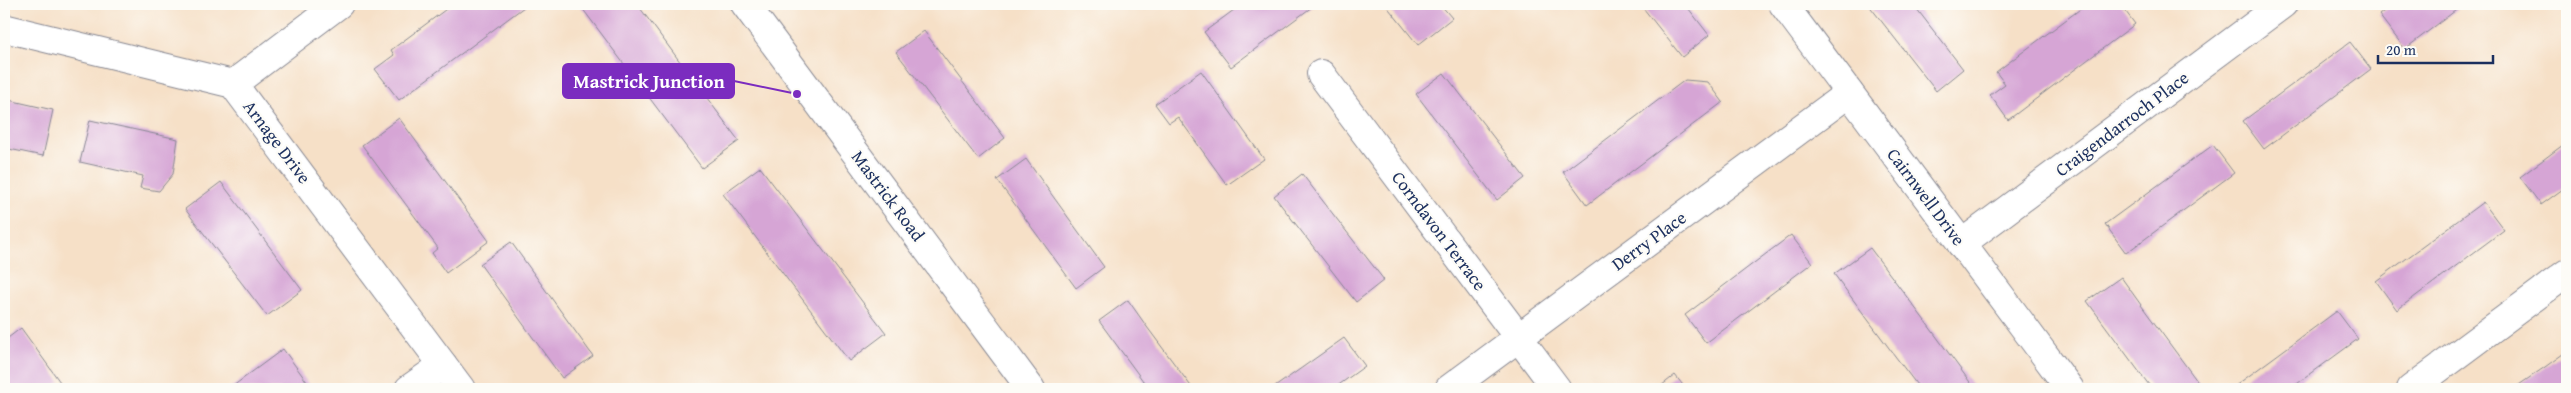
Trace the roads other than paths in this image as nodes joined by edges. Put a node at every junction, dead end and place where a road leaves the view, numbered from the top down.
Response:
1 (339, 4) edge
2 (745, 4) edge
3 (1783, 4) edge
4 (2283, 4) edge
5 (4, 28) edge
6 (1321, 74) dead end
7 (233, 84) junction
8 (1849, 93) junction
9 (1961, 244) junction
10 (2567, 273) edge
11 (1519, 338) junction
12 (442, 364) junction
13 (410, 389) edge
14 (461, 389) edge
15 (1031, 389) edge
16 (1449, 389) edge
17 (1557, 389) edge
18 (2070, 389) edge
19 (2411, 389) edge

1 - 7 street
2 - 15 street, Mastrick Road
3 - 8 street, Cairnwell Drive
4 - 9 street, Craigendarroch Place
5 - 7 street, Arnage Drive
6 - 11 street, Corndavon Terrace
7 - 12 street, Arnage Drive
8 - 9 street, Cairnwell Drive
8 - 11 street, Derry Place
9 - 18 street, Cairnwell Drive
10 - 19 street
11 - 16 street, Derry Place
11 - 17 street, Corndavon Terrace
12 - 13 street
12 - 14 street, Arnage Drive

